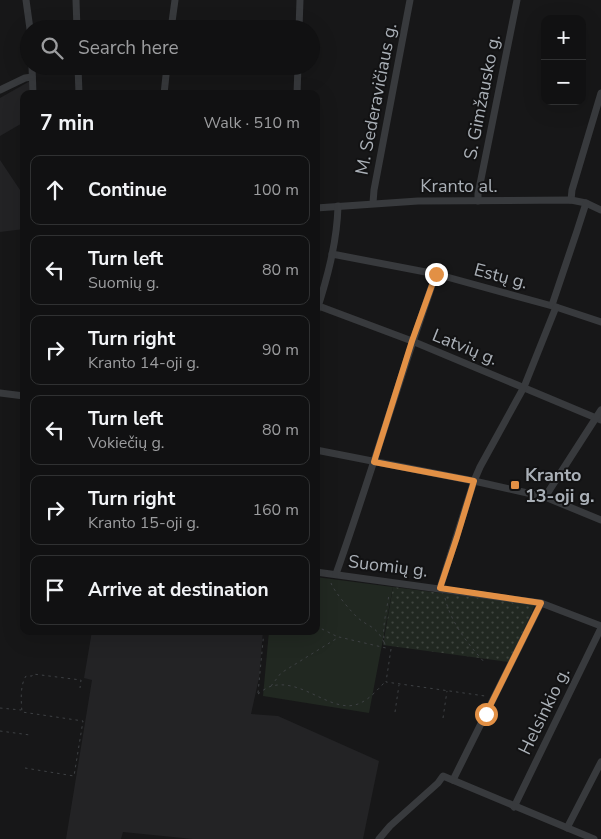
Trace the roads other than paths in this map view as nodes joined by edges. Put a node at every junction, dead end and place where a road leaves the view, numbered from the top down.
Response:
1 (26, 0) edge
2 (76, 0) edge
3 (175, 0) edge
4 (300, 0) edge
5 (410, 0) edge
6 (517, 0) edge
7 (29, 20) edge
8 (77, 20) edge
9 (172, 20) edge
10 (299, 20) edge
11 (78, 75) edge
12 (166, 75) edge
13 (298, 75) edge
14 (32, 77) joint
15 (0, 90) edge
16 (33, 90) edge
17 (78, 90) edge
18 (164, 90) edge
19 (297, 90) edge
20 (601, 93) edge
21 (571, 200) junction
22 (478, 201) junction
23 (373, 203) junction
24 (586, 203) junction
25 (338, 206) junction
26 (320, 208) edge
27 (601, 210) edge
28 (332, 254) junction
29 (436, 274) junction
30 (320, 295) edge
31 (320, 306) edge
32 (554, 306) junction
33 (601, 322) edge
34 (412, 341) junction
35 (524, 387) junction
36 (0, 393) edge
37 (20, 396) edge
38 (601, 410) edge
39 (598, 419) edge
40 (320, 451) edge
41 (374, 462) junction
42 (474, 481) junction
43 (545, 497) junction
44 (601, 520) edge
45 (320, 572) edge
46 (333, 574) junction
47 (442, 588) junction
48 (541, 603) junction
49 (601, 627) edge
50 (601, 762) edge
51 (453, 780) junction
52 (514, 806) junction
53 (568, 828) junction
54 (379, 839) edge
55 (594, 839) edge

1 - 7 street
2 - 8 street
3 - 9 street
4 - 10 street
5 - 23 street, M. Sederavičiaus g.
6 - 22 street, S. Gimžausko g.
11 - 17 street
12 - 18 street
13 - 19 street
14 - 15 street
14 - 16 street
20 - 21 street
21 - 22 street, Kranto al.
21 - 24 street, Kranto al.
22 - 23 street, Kranto al.
23 - 25 street, Kranto al.
24 - 27 street, Kranto al.
24 - 32 street
25 - 26 street, Kranto al.
25 - 28 street
28 - 29 street, Estų g.
28 - 30 street
29 - 32 street, Estų g.
29 - 34 street
31 - 34 street, Latvių g.
32 - 33 street, Estų g.
32 - 35 street
34 - 35 street, Latvių g.
34 - 41 street
35 - 39 street, Latvių g.
35 - 42 street
36 - 37 street
38 - 39 street
39 - 43 street
40 - 41 street
41 - 42 street
41 - 46 street
42 - 43 street
42 - 47 street
43 - 44 street
45 - 46 street, Suomių g.
46 - 47 street, Suomių g.
47 - 48 street, Suomių g.
48 - 49 street, Suomių g.
48 - 51 street
49 - 52 street, Helsinkio g.
50 - 53 street
51 - 52 street
51 - 54 street
52 - 53 street
53 - 55 street

